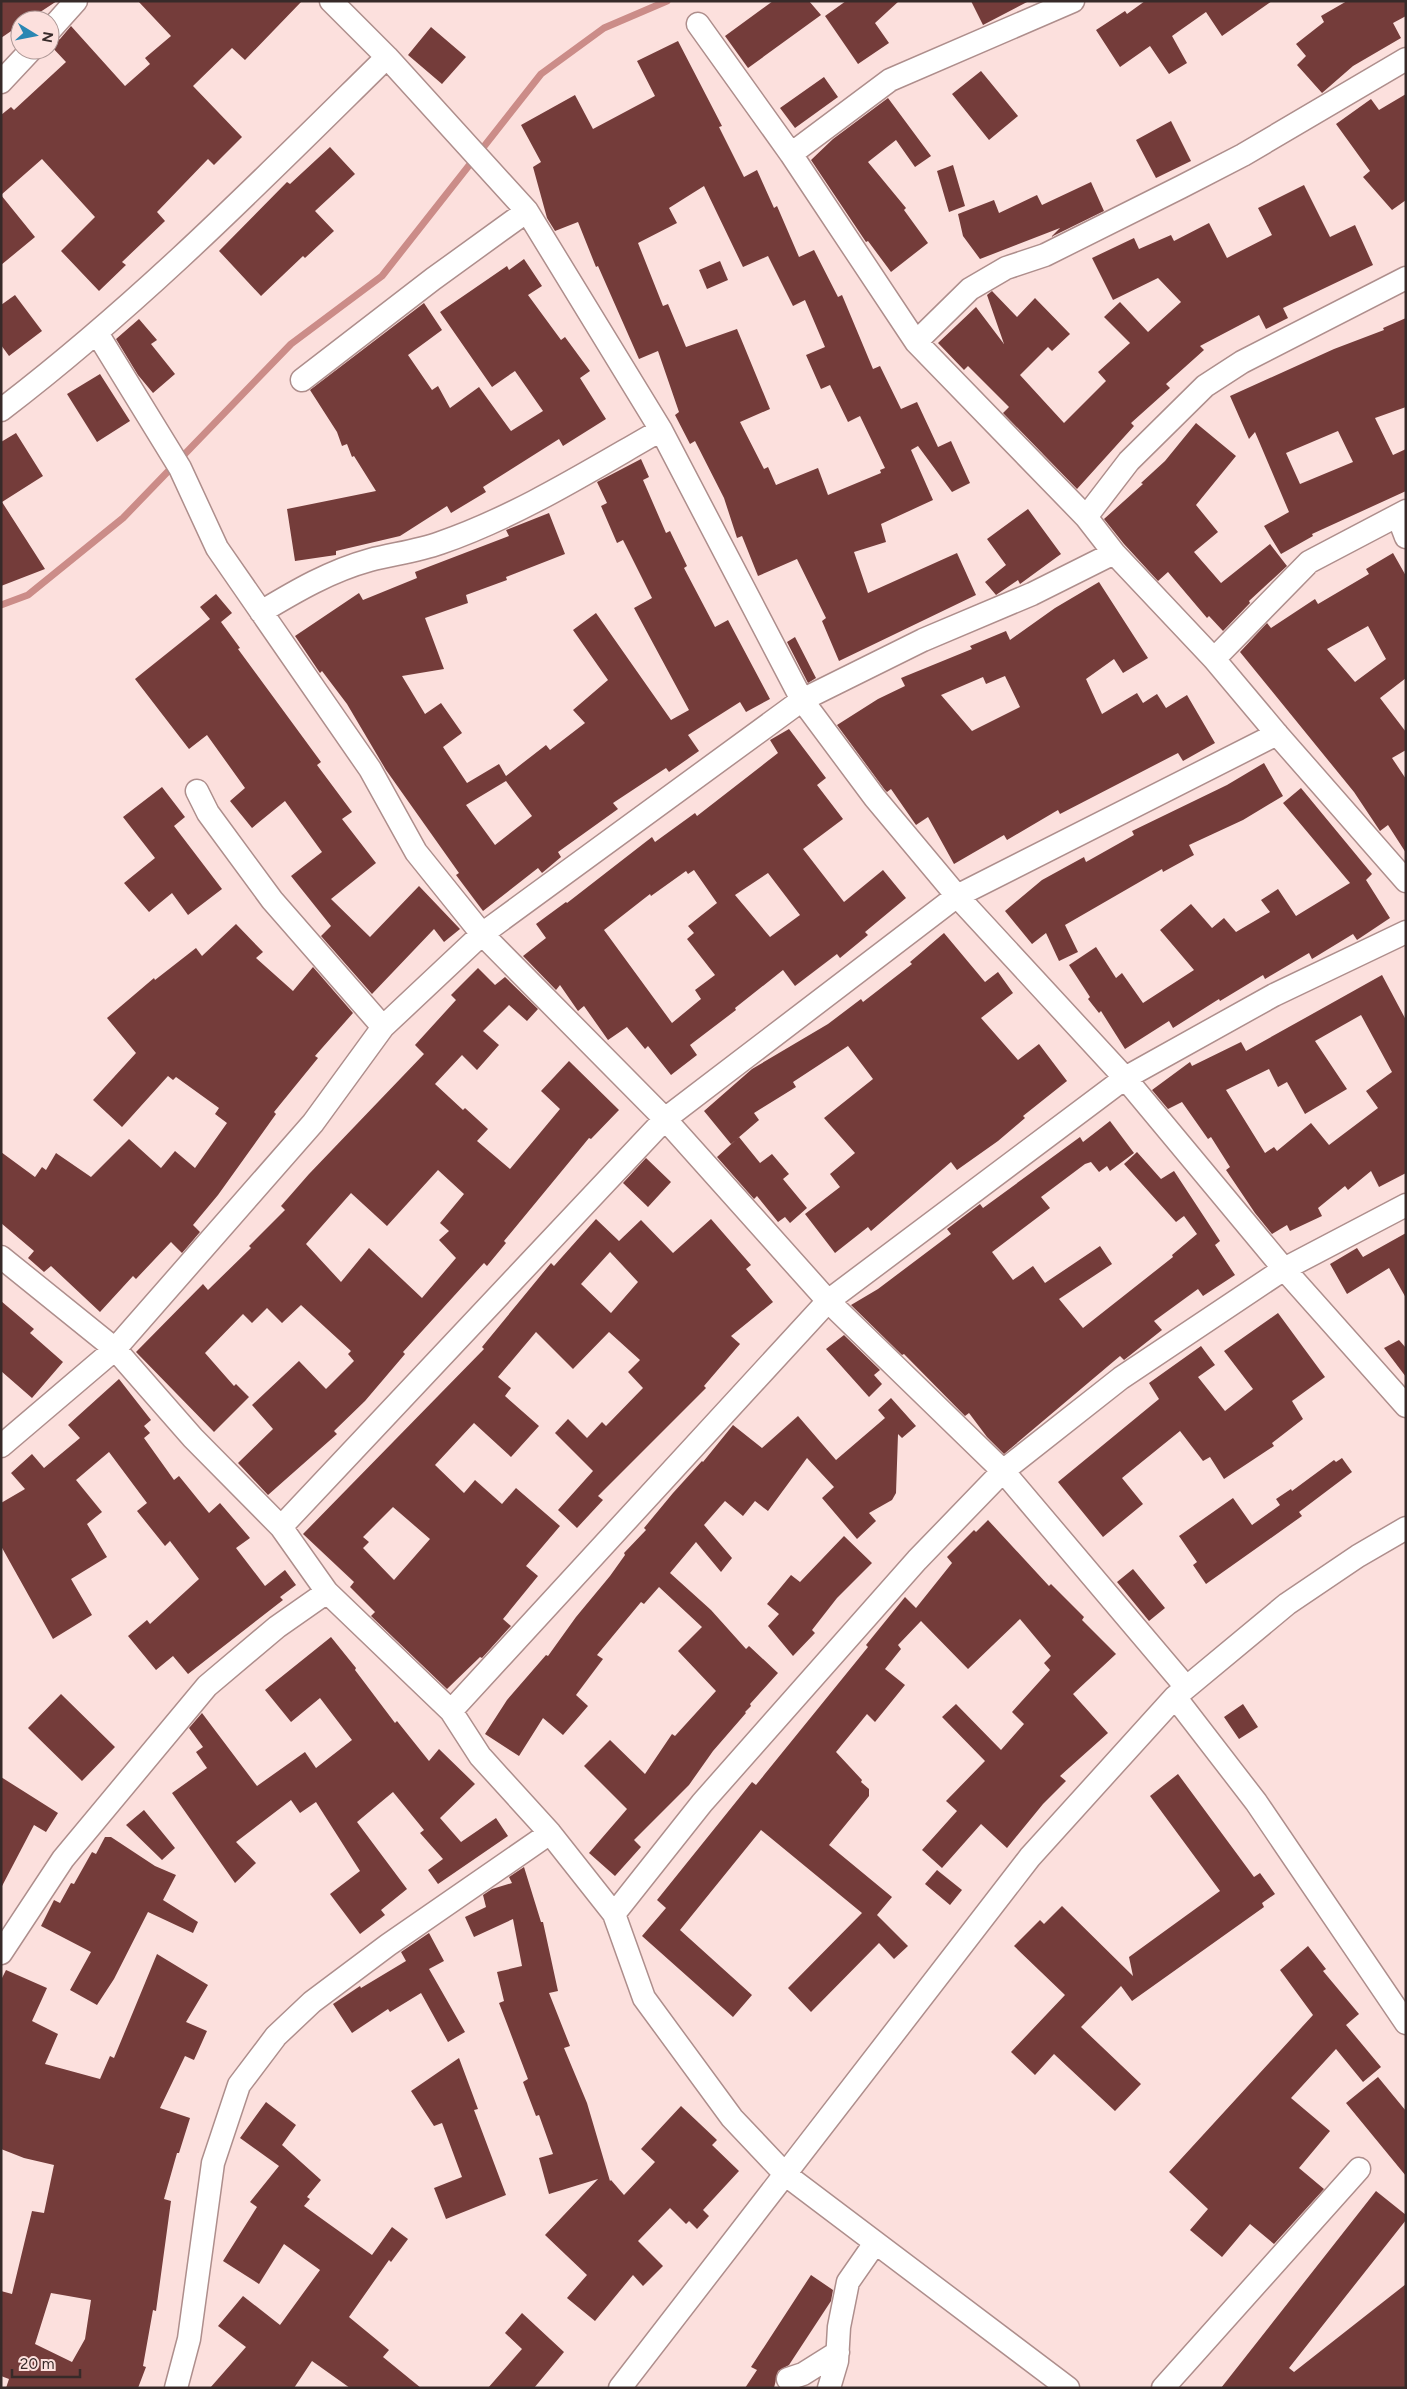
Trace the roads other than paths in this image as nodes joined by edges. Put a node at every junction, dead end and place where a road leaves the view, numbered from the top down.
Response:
1 (76, 1) edge
2 (331, 1) edge
3 (1073, 1) edge
4 (60, 19) edge
5 (698, 24) dead end
6 (387, 57) junction
7 (1406, 59) edge
8 (22, 60) edge
9 (1, 82) edge
10 (791, 154) junction
11 (527, 211) junction
12 (1406, 278) edge
13 (97, 333) junction
14 (916, 342) junction
15 (302, 380) dead end
16 (1, 410) edge
17 (660, 430) junction
18 (1402, 513) edge
19 (1086, 517) junction
20 (1406, 537) edge
21 (1114, 554) junction
22 (261, 612) junction
23 (1214, 659) junction
24 (802, 700) junction
25 (1277, 734) junction
26 (197, 790) dead end
27 (1406, 881) edge
28 (957, 896) junction
29 (1406, 932) edge
30 (482, 934) junction
31 (383, 1027) junction
32 (1125, 1078) junction
33 (665, 1119) junction
34 (1406, 1206) edge
35 (1, 1257) edge
36 (1284, 1269) junction
37 (828, 1301) junction
38 (114, 1349) junction
39 (1406, 1406) edge
40 (1, 1446) edge
41 (1003, 1471) junction
42 (281, 1527) junction
43 (1406, 1528) edge
44 (327, 1592) junction
45 (1180, 1692) junction
46 (451, 1711) junction
47 (550, 1833) junction
48 (614, 1914) junction
49 (1, 1953) edge
50 (1406, 2023) edge
51 (1359, 2169) dead end
52 (786, 2175) junction
53 (873, 2246) dead end
54 (838, 2352) junction
55 (788, 2379) dead end
56 (176, 2388) edge
57 (620, 2388) edge
58 (829, 2388) edge
59 (1068, 2388) edge
60 (1163, 2388) edge

1 - 4 street
2 - 6 street
3 - 10 street
5 - 10 street
6 - 11 street
6 - 13 street
7 - 14 street
8 - 9 street
10 - 14 street
11 - 15 street
11 - 17 street
12 - 19 street
13 - 16 street
13 - 22 street
14 - 19 street
17 - 22 street
17 - 24 street
18 - 20 street
18 - 23 street
19 - 21 street
21 - 23 street
21 - 24 street
22 - 30 street
23 - 25 street
24 - 28 street
24 - 30 street
25 - 27 street
25 - 28 street
26 - 31 street
28 - 32 street
28 - 33 street
29 - 32 street
30 - 31 street
30 - 33 street
31 - 38 street
32 - 36 street
32 - 37 street
33 - 37 street
33 - 42 street
34 - 36 street
35 - 38 street
36 - 39 street
36 - 41 street
37 - 41 street
37 - 46 street
38 - 40 street
38 - 42 street
41 - 45 street
41 - 48 street
42 - 44 street
43 - 45 street
44 - 46 street
44 - 49 street
45 - 50 street
45 - 52 street
46 - 47 street
47 - 48 street
47 - 56 street
48 - 52 street
51 - 60 street
52 - 57 street
52 - 59 street
53 - 54 street
54 - 55 street
54 - 58 street

